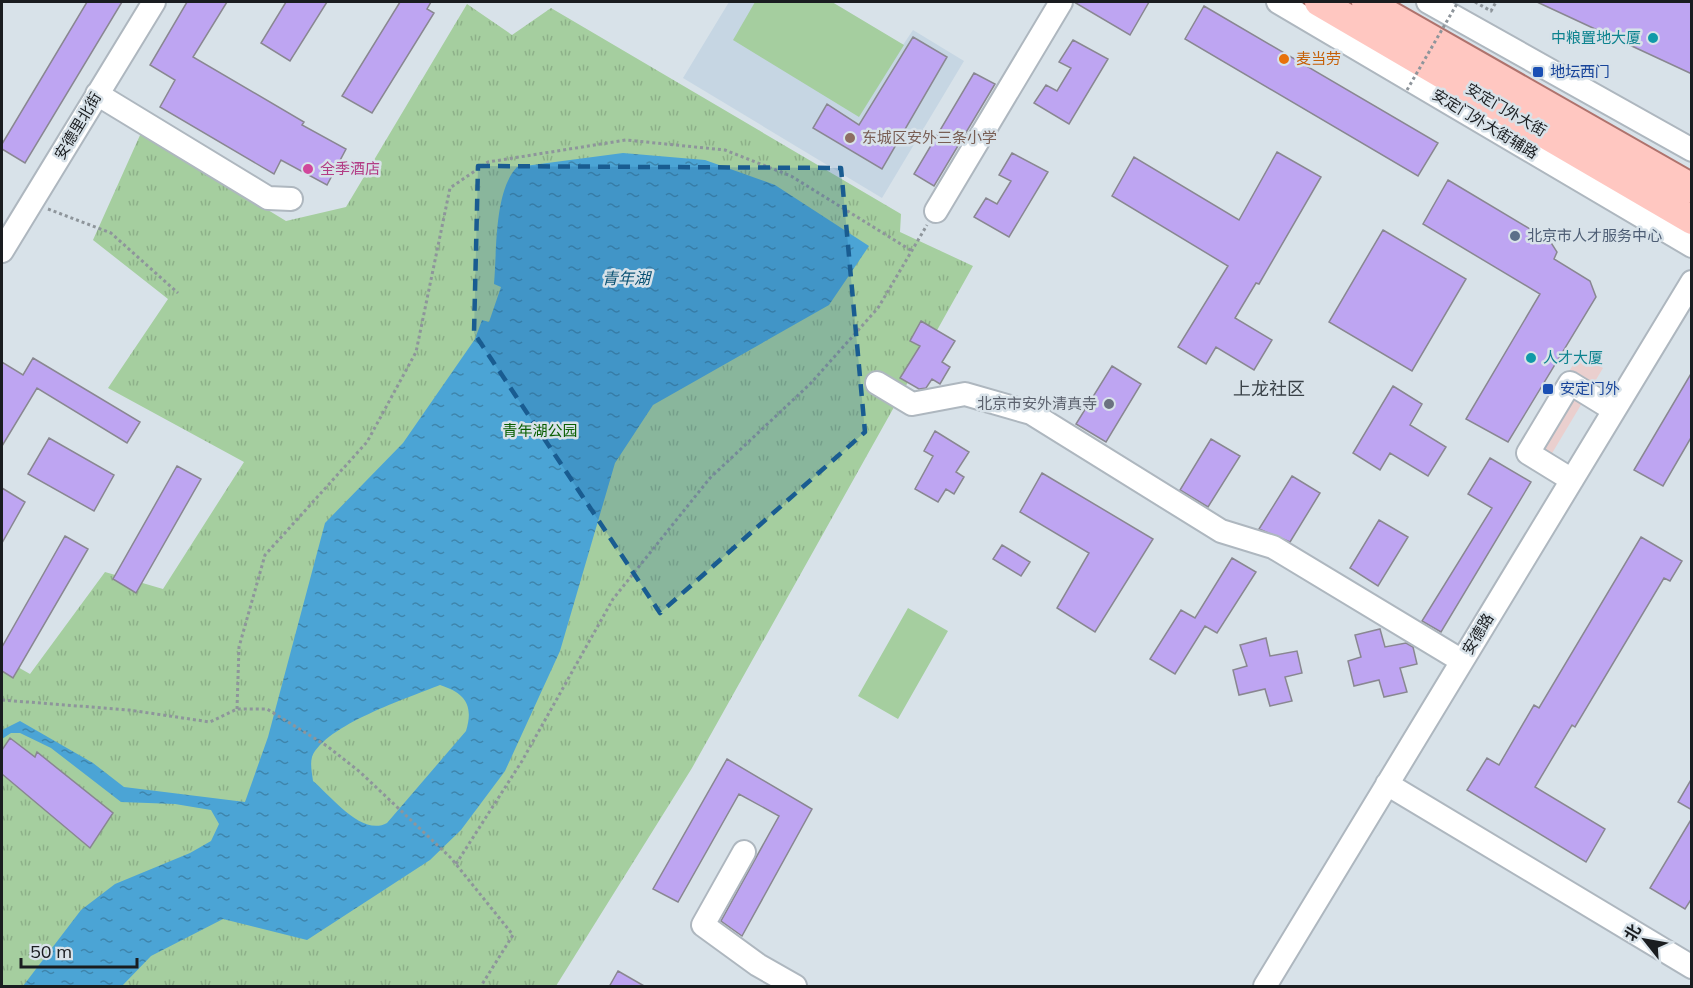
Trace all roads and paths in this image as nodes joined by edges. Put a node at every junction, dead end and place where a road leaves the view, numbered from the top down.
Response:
1 (154, 2) edge
2 (1061, 2) edge
3 (1278, 2) edge
4 (1319, 2) edge
5 (1366, 2) edge
6 (1428, 2) edge
7 (1458, 2) edge
8 (1474, 2) edge
9 (1496, 2) edge
10 (1407, 90) dead end
11 (98, 94) junction
12 (1692, 150) edge
13 (1692, 188) edge
14 (291, 199) dead end
15 (31, 202) junction
16 (936, 211) joint
17 (1692, 220) edge
18 (1692, 246) edge
19 (2, 251) edge
20 (912, 251) junction
21 (1692, 282) edge
22 (177, 293) dead end
23 (877, 383) dead end
24 (1614, 410) junction
25 (1572, 480) junction
26 (1462, 661) junction
27 (2, 700) edge
28 (237, 709) junction
29 (1387, 784) junction
30 (744, 852) dead end
31 (456, 864) junction
32 (1692, 967) edge
33 (481, 987) edge
34 (795, 987) edge
35 (1265, 987) edge

1 - 11 street, 安德里北街
2 - 16 street
3 - 18 street, 安定门外大街辅路
4 - 17 main road, 安定门外大街
5 - 13 main road, 安定门外大街
6 - 12 street
7 - 10 path, bridge
8 - 9 path
11 - 14 street
11 - 15 street, 安德里北街
15 - 19 street, 安德里北街
15 - 22 path
16 - 20 path
20 - 28 path
20 - 31 path
21 - 24 street, 安德路
23 - 26 street
24 - 25 street, 安德路
24 - 25 street
25 - 26 street, 安德路
26 - 29 street, 安德路
27 - 28 path
28 - 31 path
29 - 32 street
29 - 35 street, 安德路
30 - 34 street
31 - 33 path

